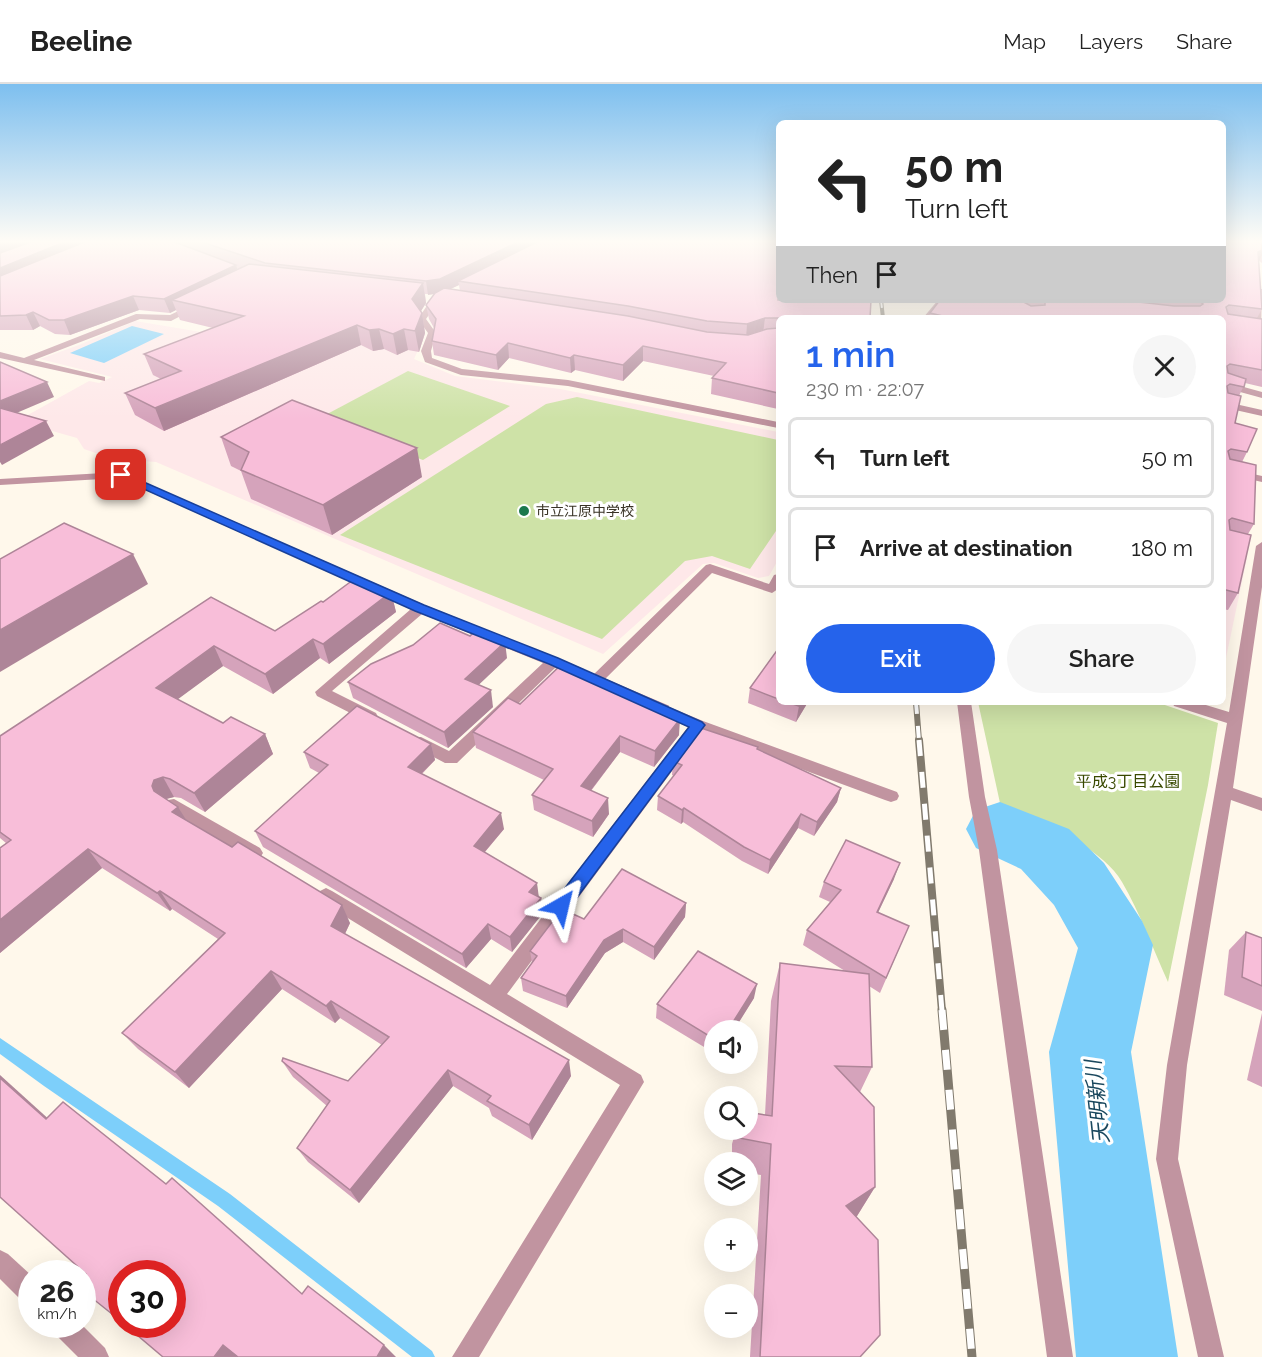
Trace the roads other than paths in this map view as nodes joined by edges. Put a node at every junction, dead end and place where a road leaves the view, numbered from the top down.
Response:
1 (441, 300) edge
2 (1259, 300) edge
3 (202, 303) edge
4 (940, 303) edge
5 (930, 315) edge
6 (1258, 329) edge
7 (0, 355) edge
8 (27, 360) junction
9 (102, 379) dead end
10 (1226, 385) edge
11 (1262, 395) edge
12 (1226, 405) edge
13 (1262, 413) edge
14 (776, 425) edge
15 (1226, 471) edge
16 (1262, 479) edge
17 (0, 482) edge
18 (1259, 549) edge
19 (776, 582) edge
20 (420, 608) junction
21 (554, 661) junction
22 (635, 697) edge
23 (964, 705) edge
24 (1188, 705) edge
25 (1236, 720) junction
26 (381, 723) edge
27 (698, 725) junction
28 (401, 733) edge
29 (1224, 791) junction
30 (891, 796) dead end
31 (174, 805) edge
32 (1262, 805) edge
33 (274, 865) edge
34 (314, 889) edge
35 (493, 997) junction
36 (0, 1262) edge
37 (18, 1279) edge
38 (77, 1338) edge
39 (96, 1357) edge
40 (465, 1357) edge
41 (1060, 1357) edge
42 (1211, 1357) edge

1 - 14 street
2 - 6 street
3 - 8 street
4 - 5 street
7 - 8 street
8 - 9 street
10 - 11 street
12 - 13 street
15 - 16 street
17 - 20 street
18 - 25 street
19 - 21 street
20 - 21 street
20 - 26 street
21 - 28 street
22 - 27 street
23 - 41 street
24 - 25 street
25 - 29 street
27 - 30 street
27 - 35 street
29 - 32 street
29 - 42 street
31 - 33 street
34 - 35 street
35 - 40 street
36 - 37 street
38 - 39 street

